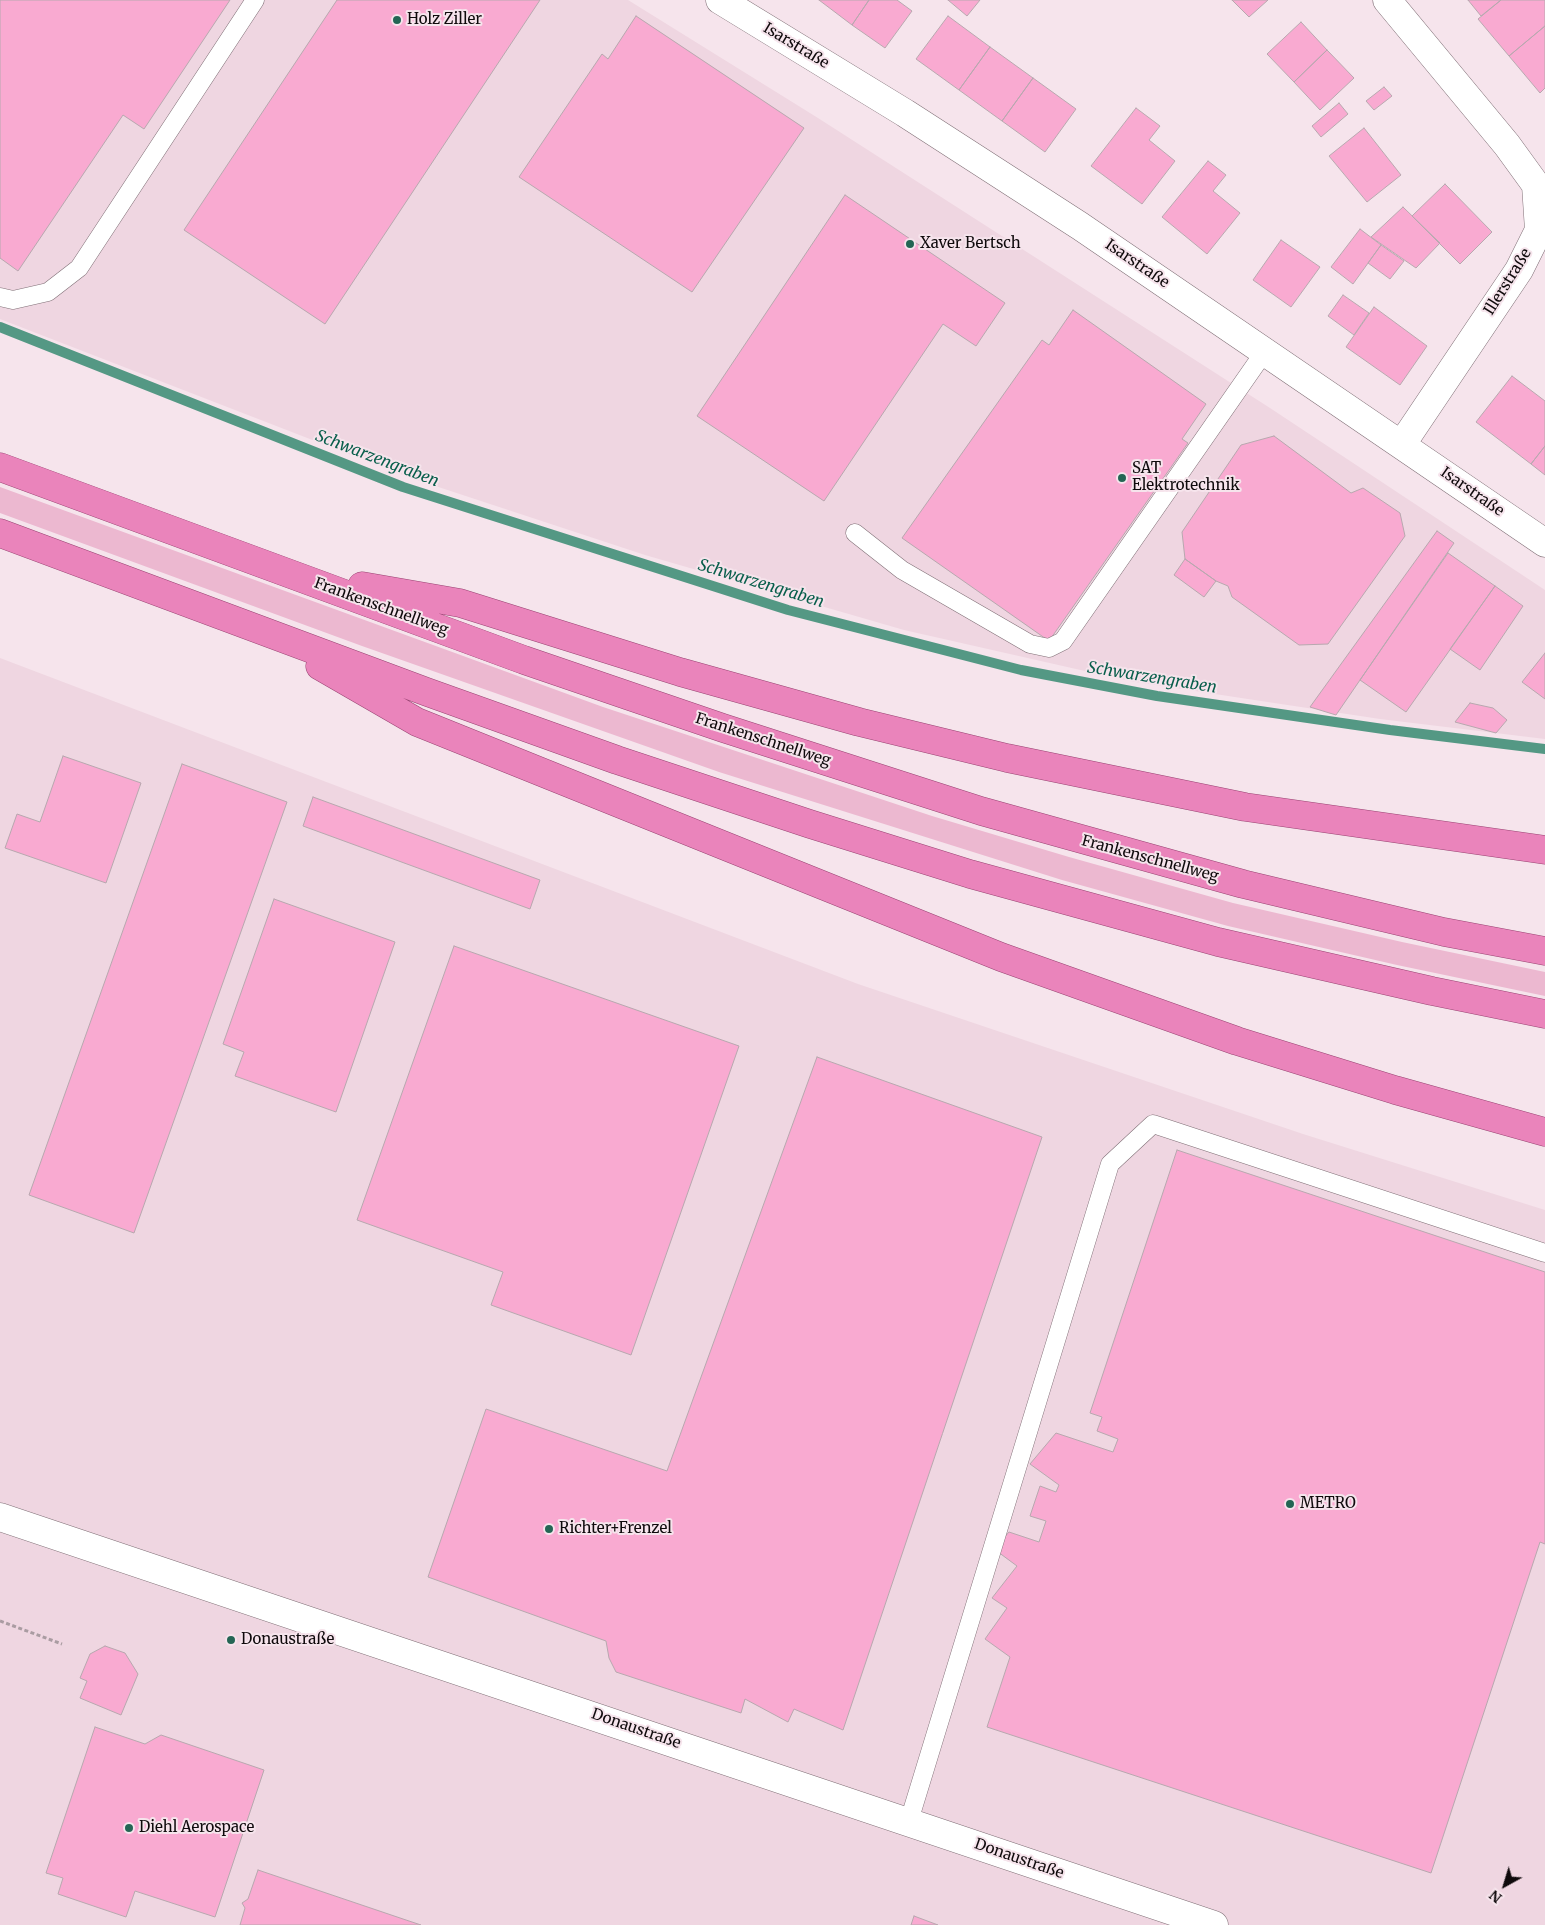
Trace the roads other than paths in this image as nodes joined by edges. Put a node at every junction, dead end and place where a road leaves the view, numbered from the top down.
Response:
1 (255, 0) edge
2 (720, 0) edge
3 (1387, 0) edge
4 (0, 296) edge
5 (1265, 351) junction
6 (1402, 444) junction
7 (0, 467) edge
8 (0, 533) edge
9 (855, 533) dead end
10 (1545, 543) edge
11 (296, 575) junction
12 (254, 628) junction
13 (1545, 850) edge
14 (1545, 951) edge
15 (1545, 1014) edge
16 (1545, 1132) edge
17 (1545, 1253) edge
18 (0, 1517) edge
19 (909, 1822) junction
20 (1214, 1925) edge

1 - 4 lane
2 - 5 street, Isarstraße
3 - 6 street, Illerstraße
5 - 6 street, Isarstraße
5 - 9 lane
6 - 10 street, Isarstraße
7 - 11 highway, Frankenschnellweg
8 - 12 highway
11 - 13 highway
11 - 14 highway, Frankenschnellweg
12 - 15 highway
12 - 16 highway
17 - 19 lane
18 - 19 street, Donaustraße
19 - 20 street, Donaustraße

